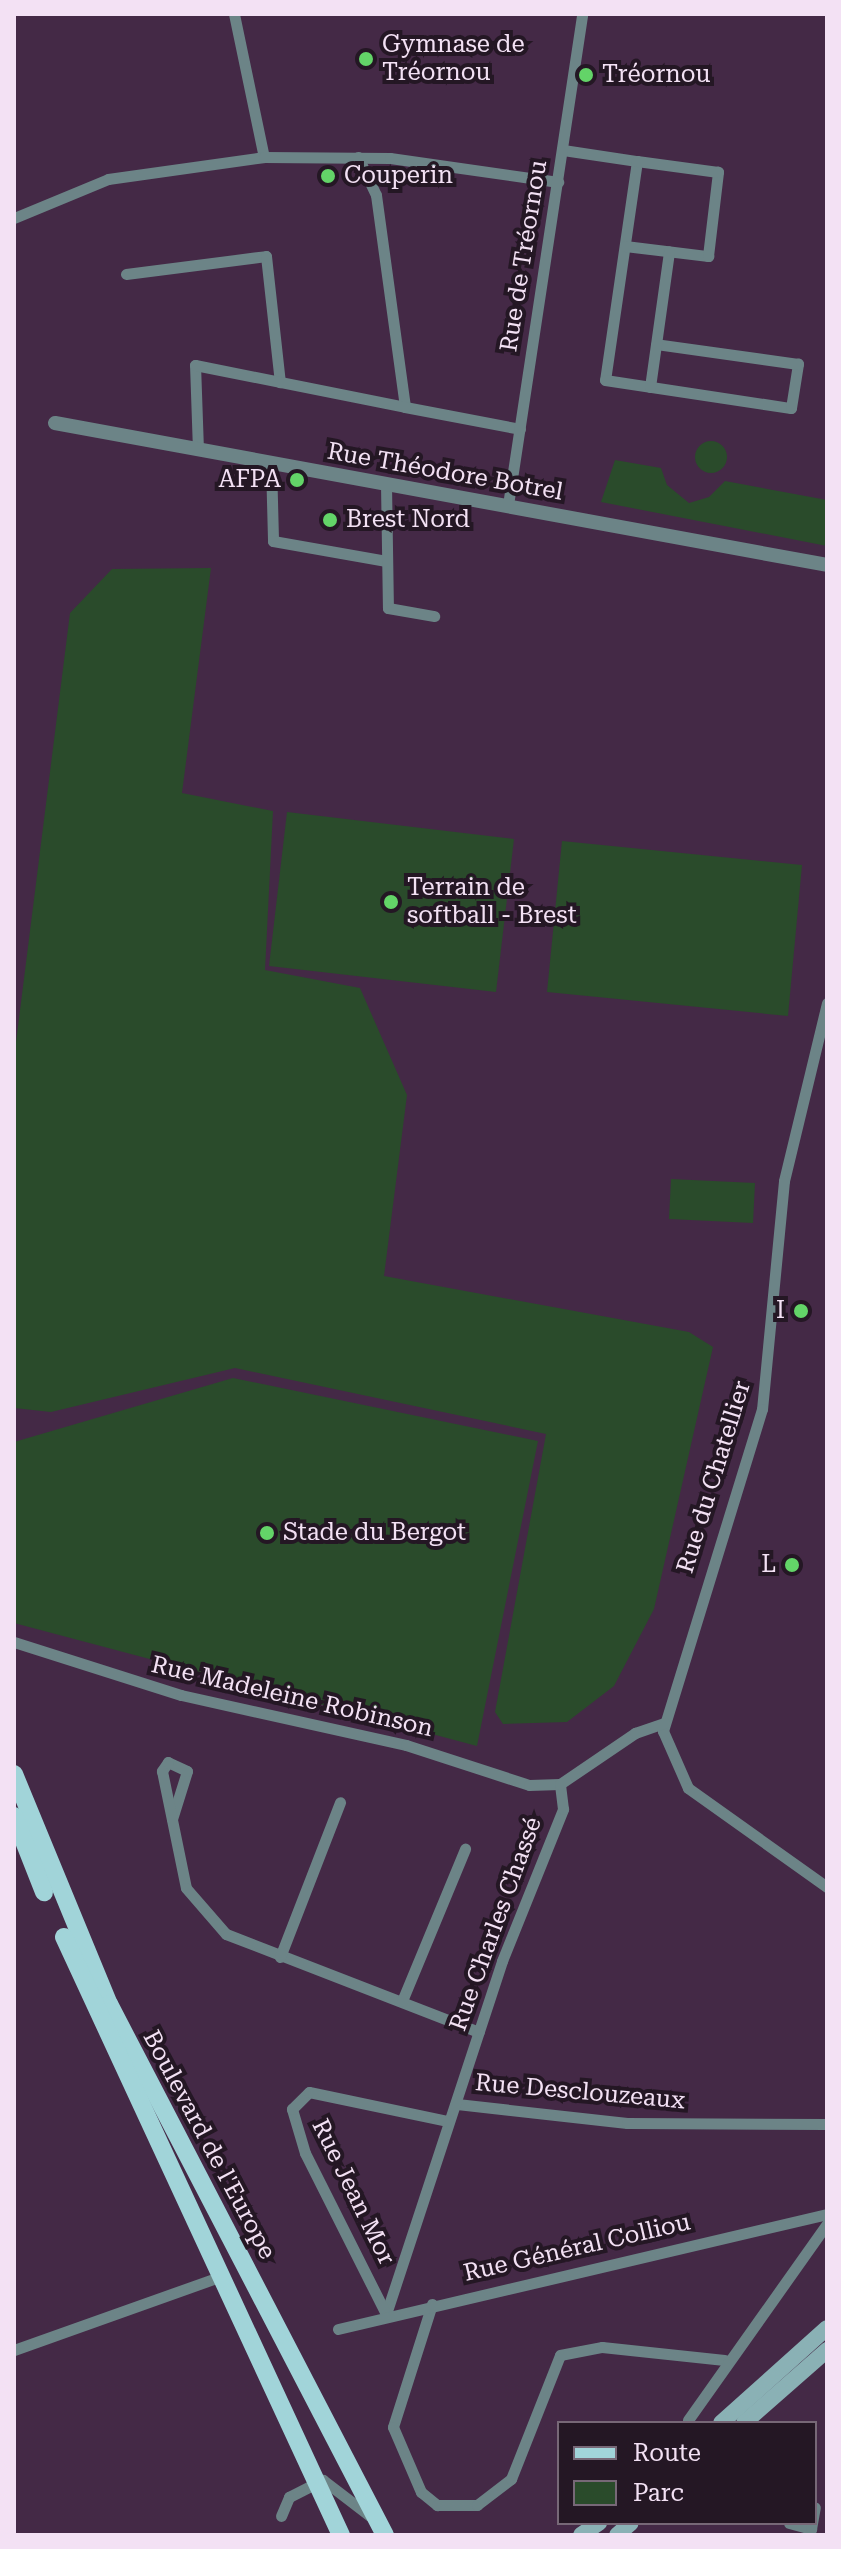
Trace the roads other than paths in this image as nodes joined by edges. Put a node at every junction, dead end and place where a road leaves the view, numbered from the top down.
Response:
1 (234, 14) edge
2 (582, 14) edge
3 (563, 150) junction
4 (264, 157) junction
5 (358, 157) junction
6 (637, 161) junction
7 (558, 182) junction
8 (14, 218) edge
9 (625, 246) junction
10 (669, 251) junction
11 (126, 274) dead end
12 (656, 344) junction
13 (280, 382) junction
14 (650, 387) junction
15 (405, 407) junction
16 (55, 423) dead end
17 (520, 429) junction
18 (198, 450) junction
19 (271, 463) junction
20 (386, 484) junction
21 (508, 505) junction
22 (386, 561) junction
23 (827, 565) edge
24 (434, 616) dead end
25 (827, 1003) edge
26 (14, 1642) edge
27 (664, 1723) junction
28 (14, 1774) edge
29 (560, 1784) junction
30 (340, 1802) dead end
31 (14, 1816) edge
32 (172, 1819) dead end
33 (465, 1849) dead end
34 (827, 1887) edge
35 (280, 1957) junction
36 (402, 2001) junction
37 (479, 2032) junction
38 (457, 2104) junction
39 (448, 2121) junction
40 (827, 2124) edge
41 (827, 2214) edge
42 (827, 2224) edge
43 (219, 2277) junction
44 (432, 2304) junction
45 (386, 2314) junction
46 (827, 2328) edge
47 (338, 2329) dead end
48 (14, 2350) edge
49 (827, 2350) edge
50 (724, 2360) junction
51 (688, 2420) dead end
52 (723, 2421) edge
53 (746, 2421) edge
54 (313, 2483) junction
55 (281, 2516) dead end
56 (383, 2532) edge
57 (341, 2535) edge

1 - 4 street
2 - 3 street, Rue de Tréornou
3 - 6 street
3 - 7 street, Rue de Tréornou
4 - 5 street
4 - 8 street
5 - 7 street
5 - 15 street
6 - 9 street
6 - 10 street
7 - 17 street, Rue de Tréornou
9 - 10 street
9 - 14 street
10 - 12 street
11 - 13 street
12 - 14 street
12 - 14 street
13 - 15 street
13 - 18 street
15 - 17 street
16 - 18 street, Rue Théodore Botrel
17 - 21 street, Rue de Tréornou
18 - 19 street, Rue Théodore Botrel
19 - 20 street, Rue Théodore Botrel
19 - 22 street
20 - 21 street, Rue Théodore Botrel
20 - 22 street
21 - 23 street, Rue Théodore Botrel
22 - 24 street
25 - 27 street, Rue du Chatellier
26 - 29 street, Rue Madeleine Robinson
27 - 29 street
27 - 34 street
28 - 56 main road, Boulevard de l'Europe
29 - 37 street, Rue Charles Chassé
30 - 35 street
31 - 43 main road, Boulevard de l'Europe
32 - 35 street
33 - 36 street
35 - 36 street
36 - 37 street
37 - 38 street, Rue Charles Chassé
38 - 39 street, Rue Desclouzeaux
38 - 40 street, Rue Desclouzeaux
39 - 45 street, Rue Desclouzeaux
39 - 45 street, Rue Jean Mor
41 - 44 street, Rue Général Colliou
42 - 50 street
43 - 48 street
43 - 54 main road, Boulevard de l'Europe
44 - 45 street, Rue Général Colliou
44 - 50 street
45 - 47 street, Rue Général Colliou
46 - 52 main road
49 - 53 main road
50 - 51 street
54 - 55 street
54 - 56 street, Boulevard de l'Europe
54 - 57 main road, Boulevard de l'Europe

